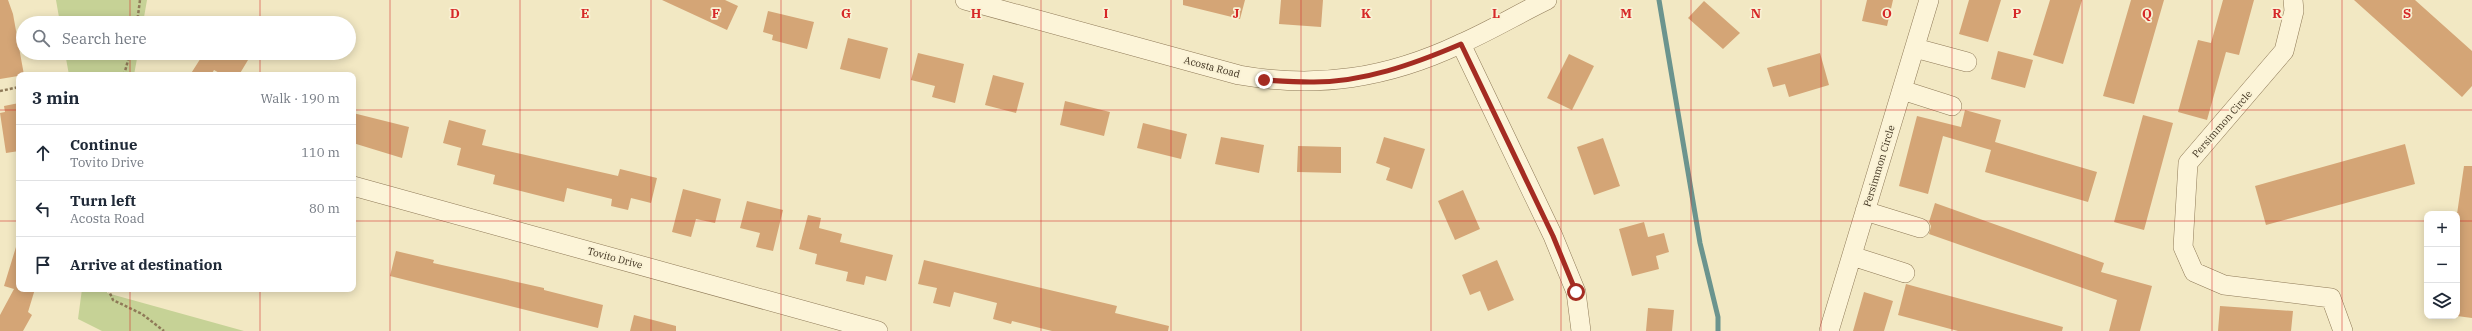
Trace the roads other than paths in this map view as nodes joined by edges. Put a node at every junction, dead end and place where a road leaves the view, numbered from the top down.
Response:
1 (965, 0) edge
2 (1547, 0) edge
3 (1929, 0) edge
4 (2293, 0) edge
5 (1461, 44) junction
6 (1915, 48) junction
7 (1966, 62) dead end
8 (1902, 90) junction
9 (1952, 106) dead end
10 (356, 187) edge
11 (1865, 211) junction
12 (1920, 228) dead end
13 (1852, 256) junction
14 (1905, 273) dead end
15 (878, 331) edge
16 (1581, 331) edge
17 (1829, 331) edge
18 (2343, 331) edge

1 - 5 street, Acosta Road
2 - 5 street, Acosta Road
3 - 6 street, Persimmon Circle
4 - 18 street, Persimmon Circle
5 - 16 street
6 - 7 street
6 - 8 street, Persimmon Circle
8 - 9 street
8 - 11 street, Persimmon Circle
10 - 15 street, Tovito Drive
11 - 12 street
11 - 13 street, Persimmon Circle
13 - 14 street
13 - 17 street, Persimmon Circle

